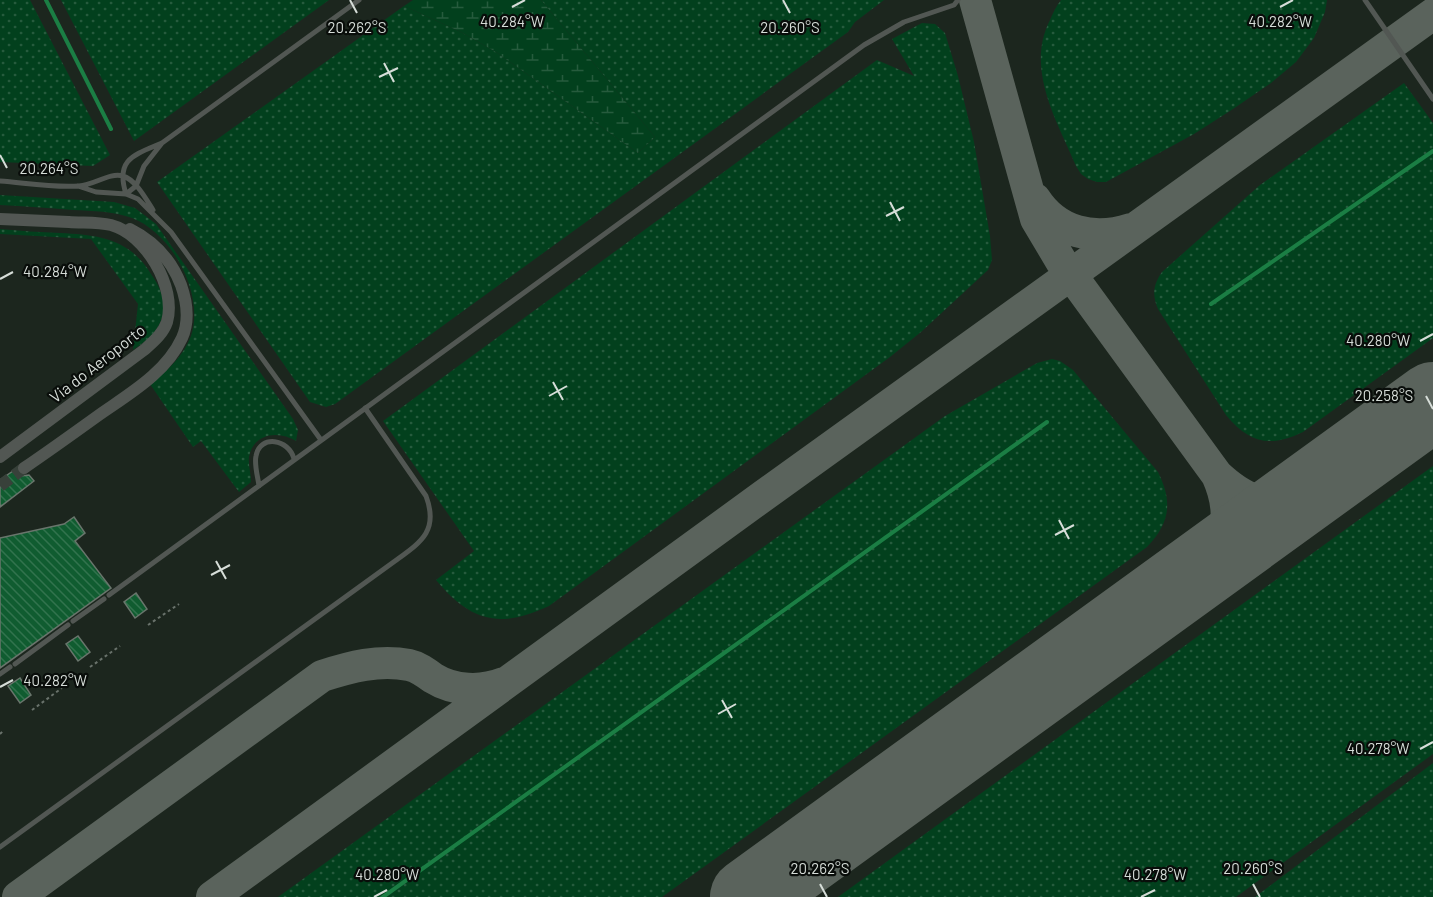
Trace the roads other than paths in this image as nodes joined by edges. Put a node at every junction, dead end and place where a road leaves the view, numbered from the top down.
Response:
1 (359, 0) edge
2 (958, 0) edge
3 (1365, 0) edge
4 (1433, 99) edge
5 (162, 143) junction
6 (122, 175) junction
7 (0, 181) edge
8 (78, 186) junction
9 (136, 186) junction
10 (126, 194) junction
11 (0, 219) edge
12 (159, 219) junction
13 (111, 225) junction
14 (365, 408) junction
15 (321, 440) junction
16 (0, 457) edge
17 (294, 459) junction
18 (24, 468) tunnel mouth
19 (259, 486) junction
20 (0, 674) edge
21 (0, 847) edge

1 - 5 lane
2 - 14 lane
3 - 4 lane
5 - 6 lane
5 - 9 lane
6 - 8 lane
6 - 9 lane
6 - 10 lane
7 - 8 lane
8 - 10 lane
9 - 10 lane
9 - 12 lane
10 - 12 lane
11 - 13 street, Via do Aeroporto
12 - 15 lane
13 - 16 street, Via do Aeroporto
13 - 18 street
14 - 15 lane
14 - 21 lane
15 - 17 lane
17 - 19 lane
17 - 19 lane
19 - 20 lane

